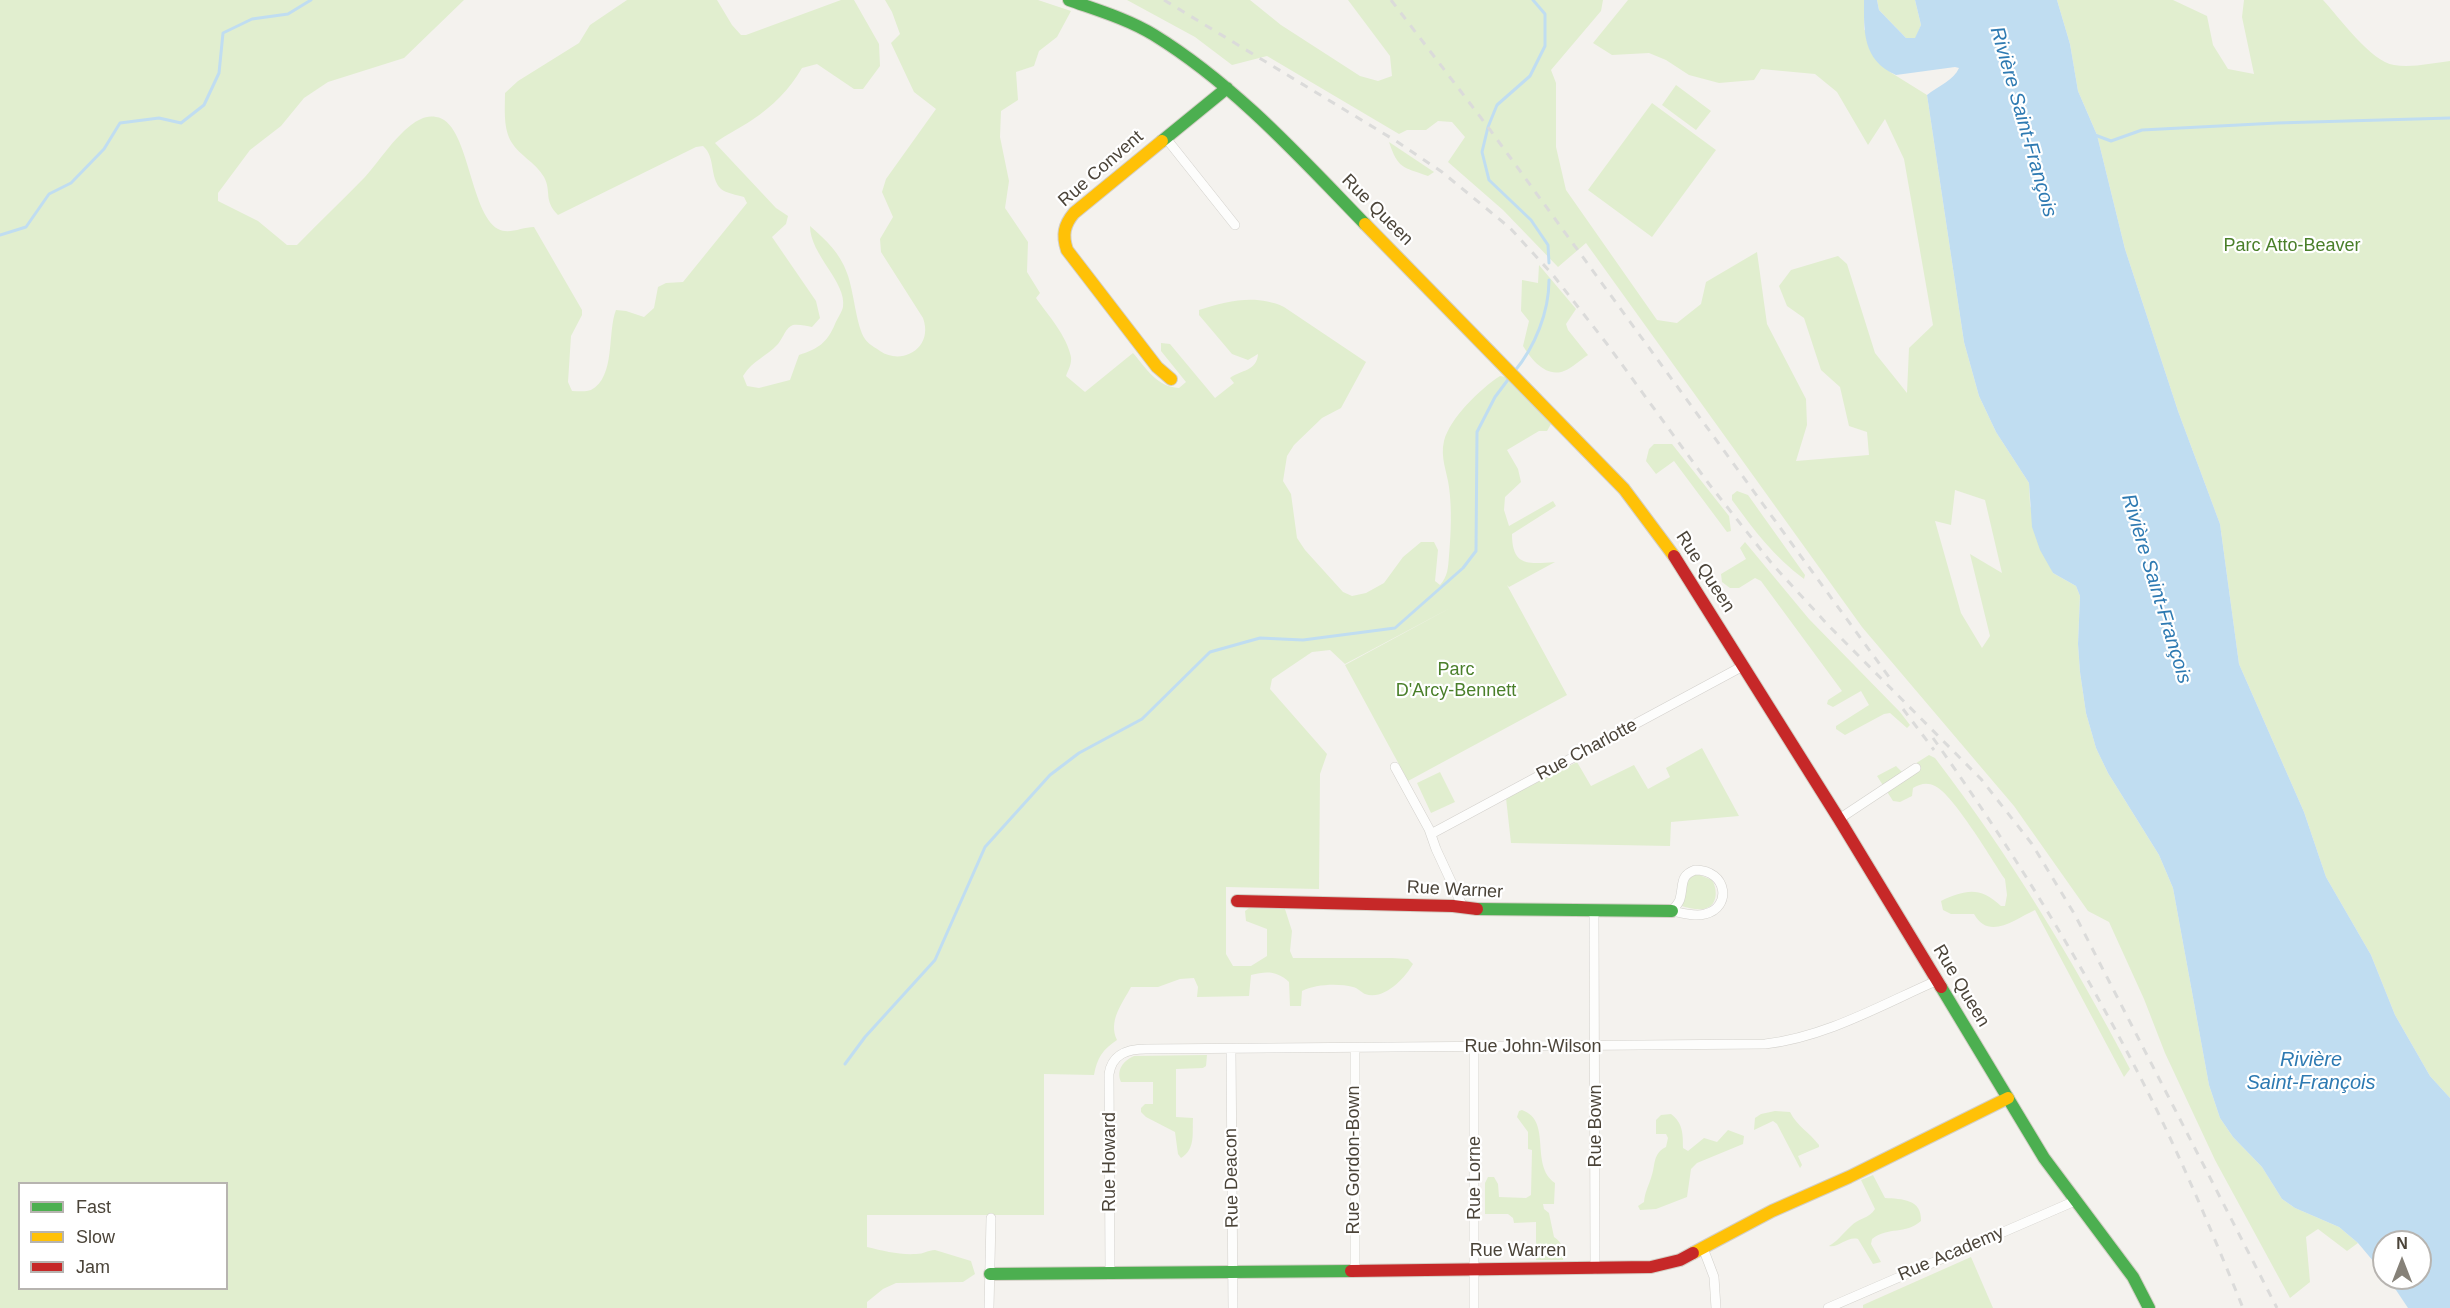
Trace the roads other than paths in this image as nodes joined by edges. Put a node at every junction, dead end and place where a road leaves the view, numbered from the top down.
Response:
1 (1069, 0) edge
2 (1227, 88) junction
3 (1166, 137) junction
4 (1235, 225) dead end
5 (1172, 379) dead end
6 (1743, 666) junction
7 (1395, 766) dead end
8 (1916, 768) dead end
9 (1839, 819) junction
10 (1431, 834) junction
11 (1237, 901) dead end
12 (1462, 905) junction
13 (1672, 911) junction
14 (1594, 912) junction
15 (1936, 981) junction
16 (1474, 1047) junction
17 (1596, 1047) junction
18 (1231, 1048) junction
19 (1355, 1048) junction
20 (1119, 1055) joint
21 (2008, 1098) junction
22 (2074, 1201) junction
23 (991, 1218) dead end
24 (1703, 1248) junction
25 (1475, 1269) junction
26 (1595, 1269) junction
27 (1355, 1271) junction
28 (1110, 1272) junction
29 (1232, 1273) junction
30 (990, 1274) junction
31 (989, 1308) edge
32 (1233, 1308) edge
33 (1474, 1308) edge
34 (1716, 1308) edge
35 (1828, 1308) edge
36 (2149, 1308) edge

1 - 2 street, Rue Queen
2 - 3 street, Rue Convent
2 - 6 street, Rue Queen
3 - 4 street
3 - 5 street, Rue Convent
6 - 9 street, Rue Queen
6 - 10 street, Rue Charlotte
7 - 10 street
8 - 9 street
9 - 15 street, Rue Queen
10 - 12 street
11 - 12 street, Rue Warner
12 - 14 street, Rue Warner
13 - 13 street, Rue Warner
13 - 14 street, Rue Warner
14 - 17 street, Rue Bown
15 - 17 street, Rue John-Wilson
15 - 21 street, Rue Queen
16 - 17 street, Rue John-Wilson
16 - 19 street, Rue John-Wilson
16 - 25 street, Rue Lorne
17 - 26 street, Rue Bown
18 - 19 street, Rue John-Wilson
18 - 20 street, Rue John-Wilson
18 - 29 street, Rue Deacon
19 - 27 street, Rue Gordon-Bown
20 - 28 street, Rue Howard
21 - 22 street, Rue Queen
21 - 24 street, Rue Warren
22 - 35 street, Rue Academy
22 - 36 street, Rue Queen
23 - 30 street
24 - 26 street, Rue Warren
24 - 34 street
25 - 26 street, Rue Warren
25 - 27 street, Rue Warren
25 - 33 street, Rue Lorne
27 - 29 street, Rue Warren
28 - 29 street, Rue Warren
28 - 30 street, Rue Warren
29 - 32 street, Rue Deacon
30 - 31 street

